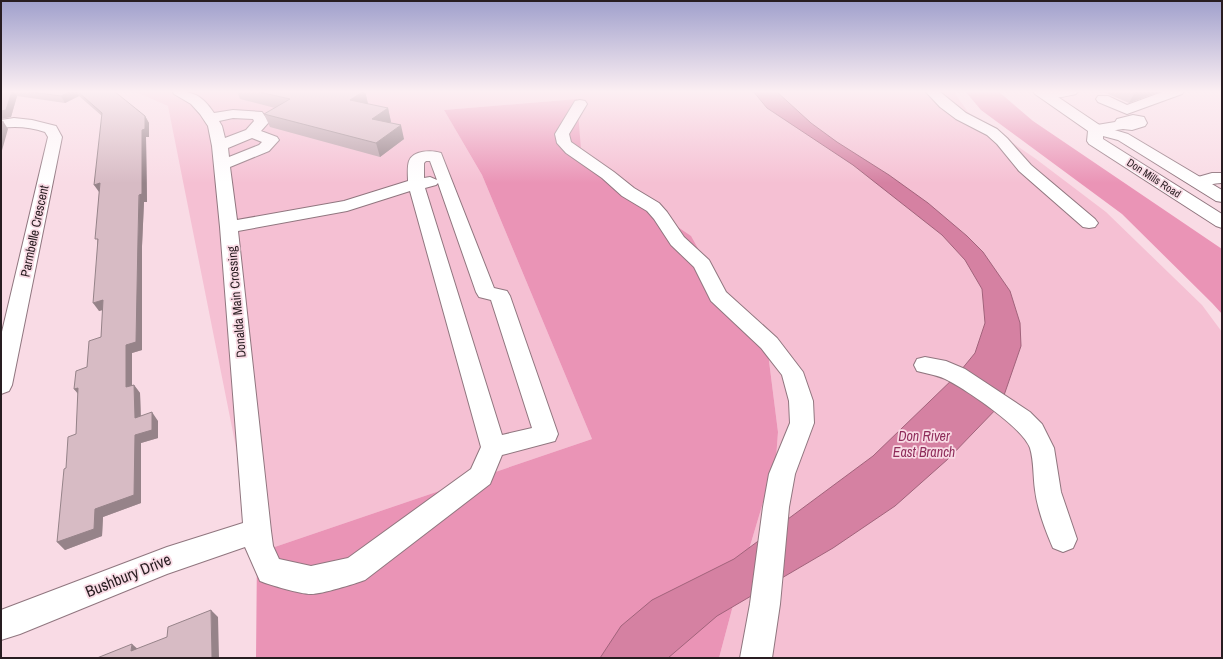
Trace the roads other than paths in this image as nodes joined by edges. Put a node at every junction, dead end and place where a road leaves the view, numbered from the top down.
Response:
1 (213, 122) edge
2 (262, 122) edge
3 (569, 122) edge
4 (972, 122) edge
5 (1085, 122) edge
6 (1, 124) edge
7 (1123, 125) dead end
8 (1096, 129) junction
9 (251, 133) junction
10 (221, 155) junction
11 (1213, 177) edge
12 (416, 184) junction
13 (1168, 187) junction
14 (1222, 197) edge
15 (1222, 222) edge
16 (1089, 223) dead end
17 (229, 227) junction
18 (925, 365) dead end
19 (1, 385) edge
20 (493, 447) junction
21 (257, 531) junction
22 (1063, 539) dead end
23 (1, 625) edge
24 (756, 658) edge

1 - 10 street, Donalda Main Crossing
2 - 9 street
3 - 24 street
4 - 16 street
5 - 8 main road, Don Mills Road
6 - 19 street, Parmbelle Crescent
7 - 8 street
8 - 11 main road, Don Mills Road
8 - 13 main road, Don Mills Road
9 - 10 street
9 - 10 street
10 - 17 street, Donalda Main Crossing
11 - 13 main road
11 - 14 main road, Don Mills Road
12 - 17 street
12 - 20 street
12 - 20 street
13 - 15 main road, Don Mills Road
17 - 21 street, Donalda Main Crossing
18 - 22 street
20 - 21 street, Donalda Main Crossing
21 - 23 street, Bushbury Drive

